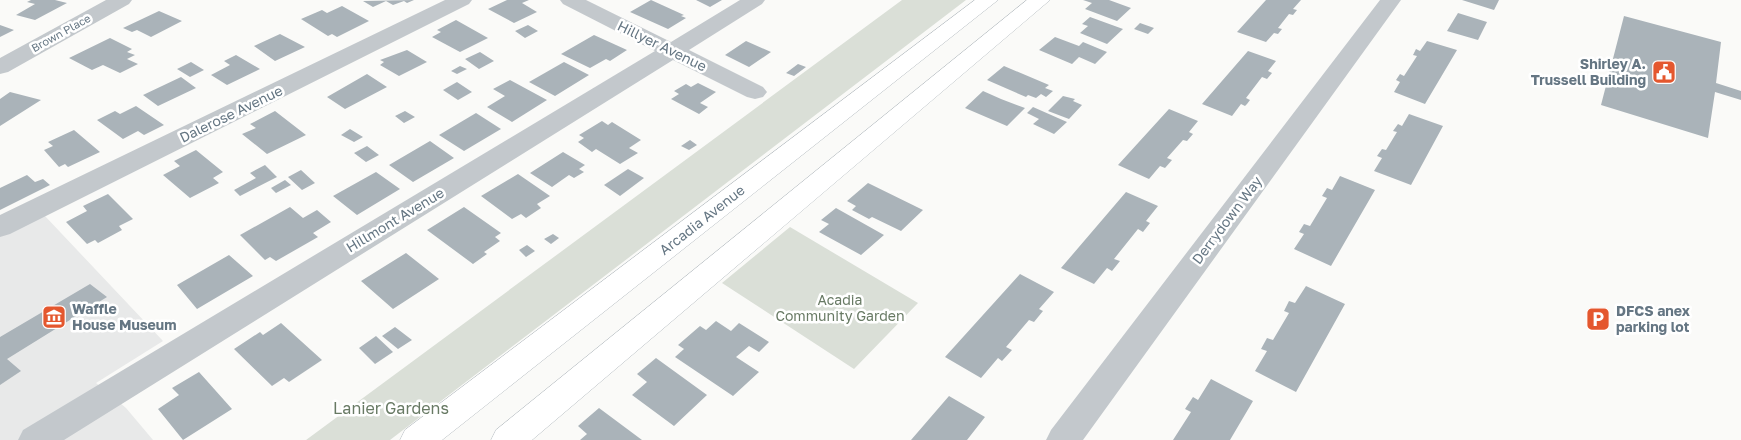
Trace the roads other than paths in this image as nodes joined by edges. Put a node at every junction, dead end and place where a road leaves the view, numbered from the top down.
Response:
1 (122, 0) edge
2 (462, 0) edge
3 (570, 0) edge
4 (755, 0) edge
5 (988, 0) edge
6 (1040, 0) edge
7 (1391, 0) edge
8 (672, 51) junction
9 (0, 67) edge
10 (755, 92) dead end
11 (0, 227) edge
12 (35, 440) edge
13 (417, 440) edge
14 (508, 440) edge
15 (1063, 440) edge

1 - 9 street, Brown Place
2 - 11 street, Dalerose Avenue
3 - 8 street, Hillyer Avenue
4 - 8 street, Hillmont Avenue
5 - 13 street, Arcadia Avenue
6 - 14 street
7 - 15 street, Derrydown Way
8 - 10 street, Hillyer Avenue
8 - 12 street, Hillmont Avenue

